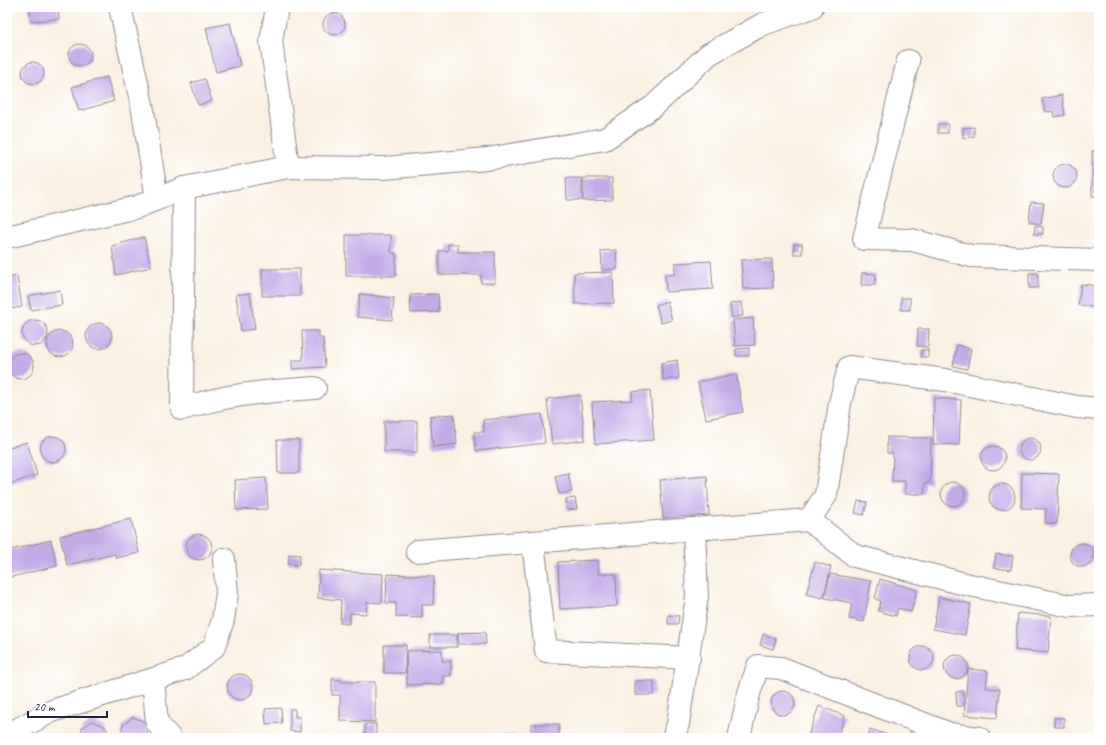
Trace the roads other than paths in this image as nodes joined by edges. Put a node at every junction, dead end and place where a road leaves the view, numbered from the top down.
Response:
1 (120, 7) edge
2 (277, 7) edge
3 (812, 7) edge
4 (908, 61) dead end
5 (288, 166) junction
6 (184, 188) junction
7 (157, 200) junction
8 (7, 237) edge
9 (1099, 260) edge
10 (315, 388) dead end
11 (1099, 410) edge
12 (809, 520) junction
13 (694, 529) junction
14 (533, 543) junction
15 (417, 551) dead end
16 (224, 559) dead end
17 (1099, 605) edge
18 (689, 658) junction
19 (153, 680) junction
20 (7, 735) edge
21 (170, 738) edge
22 (673, 738) edge
23 (739, 738) edge
24 (979, 738) edge

1 - 7 street
2 - 5 street
3 - 5 street
4 - 9 street
5 - 6 street
6 - 7 street
6 - 10 street
7 - 8 street
11 - 12 street
12 - 13 street
12 - 17 street
13 - 14 street
13 - 18 street
14 - 15 street
14 - 18 street
16 - 19 street
18 - 22 street
19 - 20 street
19 - 21 street
23 - 24 street

